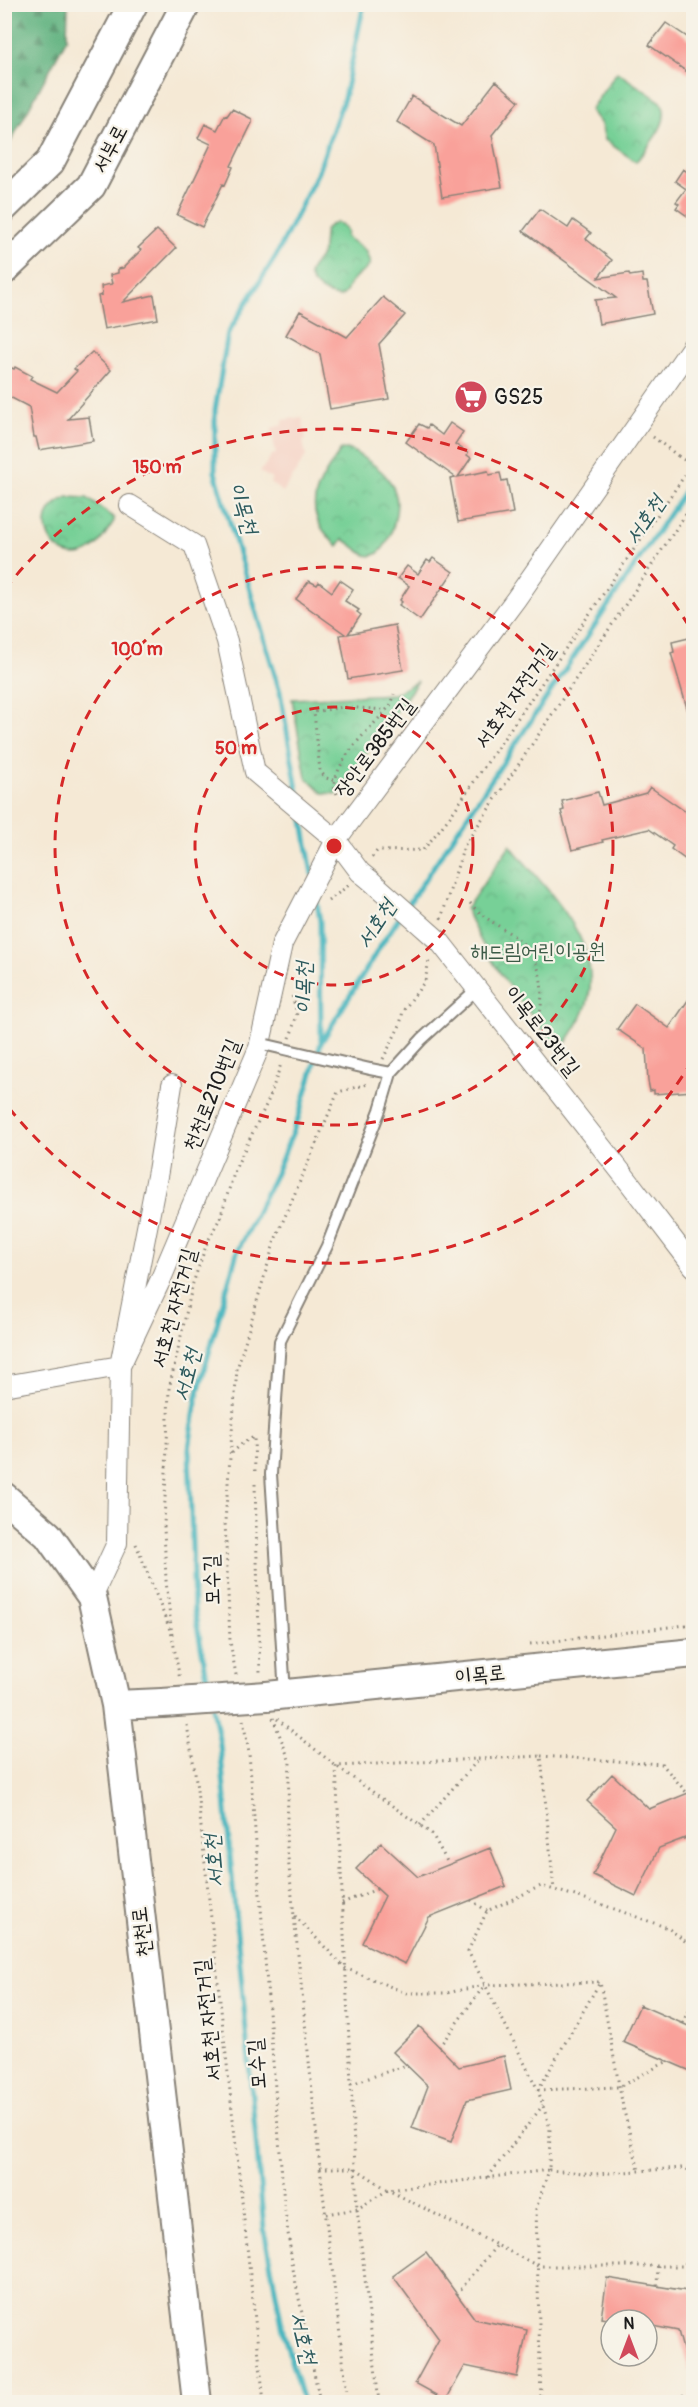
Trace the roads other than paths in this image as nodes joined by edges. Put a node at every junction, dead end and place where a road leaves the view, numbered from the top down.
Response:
1 (133, 4) edge
2 (186, 4) edge
3 (4, 207) edge
4 (4, 270) edge
5 (693, 344) edge
6 (130, 505) dead end
7 (336, 840) junction
8 (478, 988) junction
9 (264, 1044) junction
10 (391, 1073) junction
11 (172, 1085) dead end
12 (693, 1267) edge
13 (120, 1366) junction
14 (4, 1386) edge
15 (4, 1497) edge
16 (92, 1597) junction
17 (693, 1653) edge
18 (274, 1688) junction
19 (116, 1705) junction
20 (197, 2403) edge

1 - 3 street
2 - 4 street, 서부로
5 - 7 street, 장안로385번길
6 - 7 street
7 - 8 street, 이목로23번길, bridge
7 - 9 street, 천천로210번길
8 - 10 lane
8 - 12 street, 이목로23번길
9 - 10 lane, bridge
9 - 13 street, 천천로210번길
10 - 18 lane
11 - 13 street, 천천로210번길
13 - 14 street
13 - 16 street, 천천로210번길
15 - 16 street, 천천로
16 - 19 street, 천천로
17 - 18 street, 이목로
18 - 19 street, 이목로, bridge
19 - 20 street, 천천로

